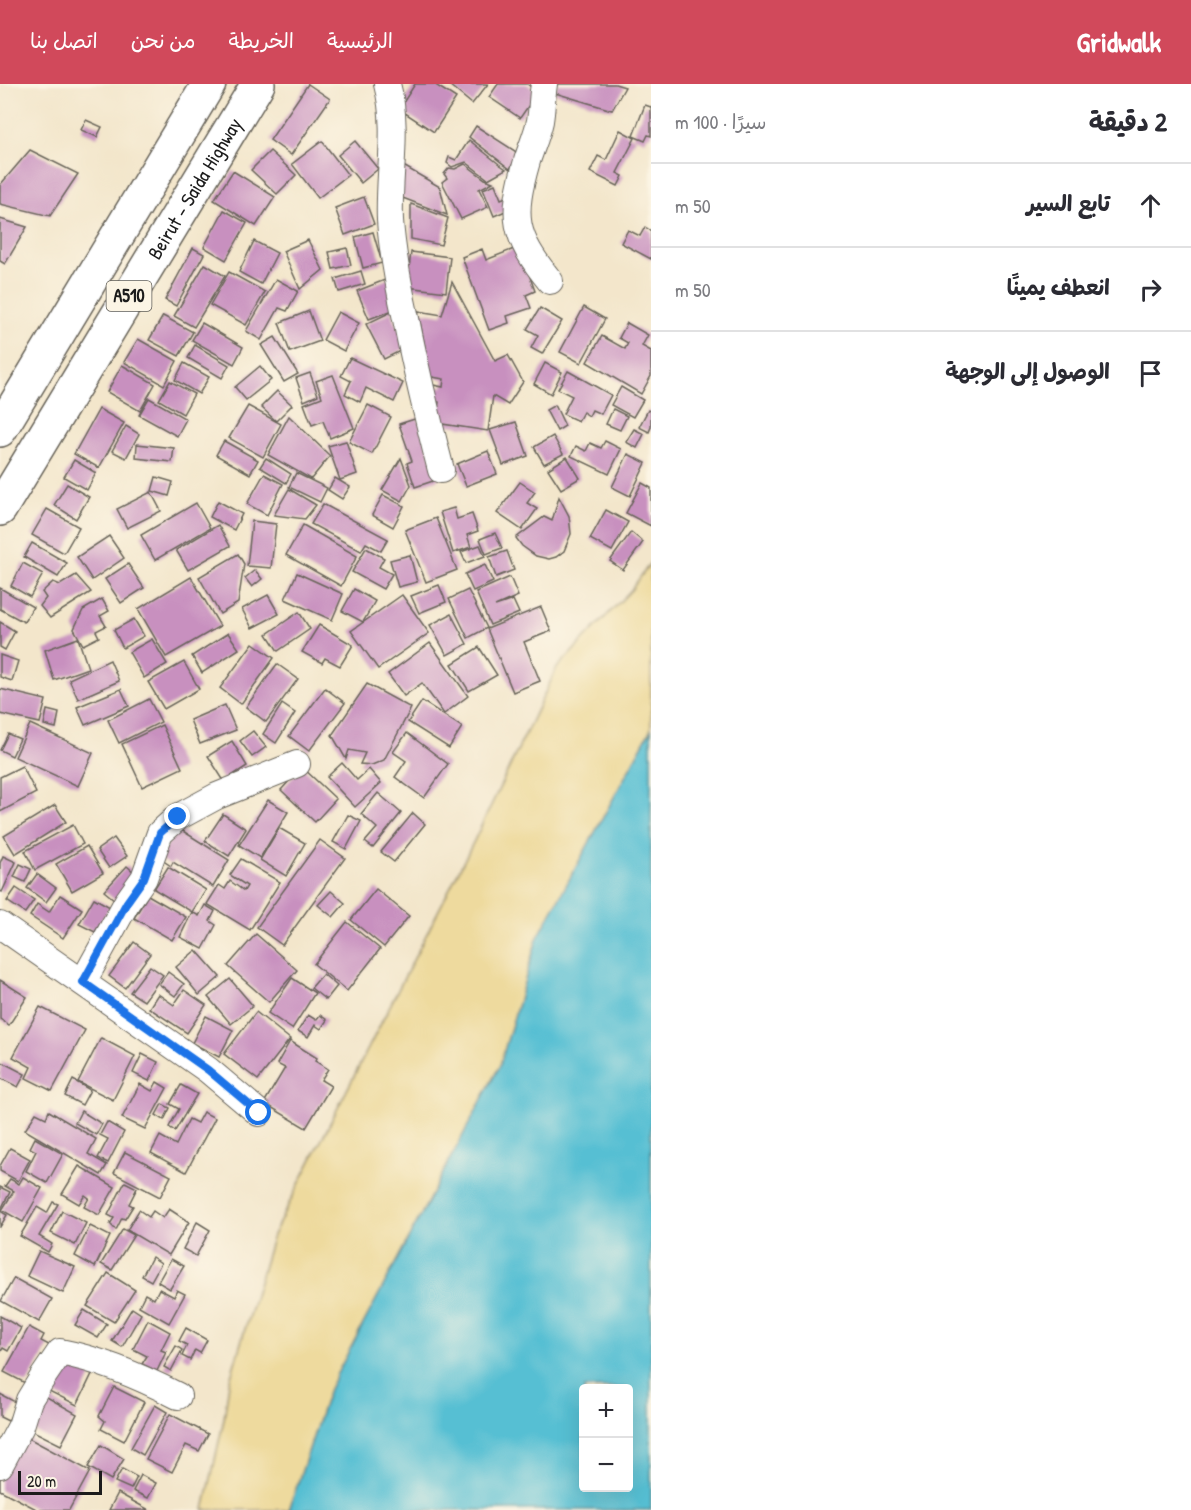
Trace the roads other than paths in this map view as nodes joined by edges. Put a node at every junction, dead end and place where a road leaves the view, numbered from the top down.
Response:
1 (209, 84) edge
2 (258, 84) edge
3 (387, 84) edge
4 (544, 84) edge
5 (550, 280) dead end
6 (0, 430) edge
7 (441, 470) dead end
8 (0, 509) edge
9 (297, 764) dead end
10 (0, 925) edge
11 (83, 982) junction
12 (259, 1113) dead end
13 (178, 1396) dead end
14 (0, 1465) edge

1 - 6 highway, A510
2 - 8 highway, Beirut - Saida Highway / A510
3 - 7 street
4 - 5 street
9 - 11 street
10 - 11 street
11 - 12 street
13 - 14 street

